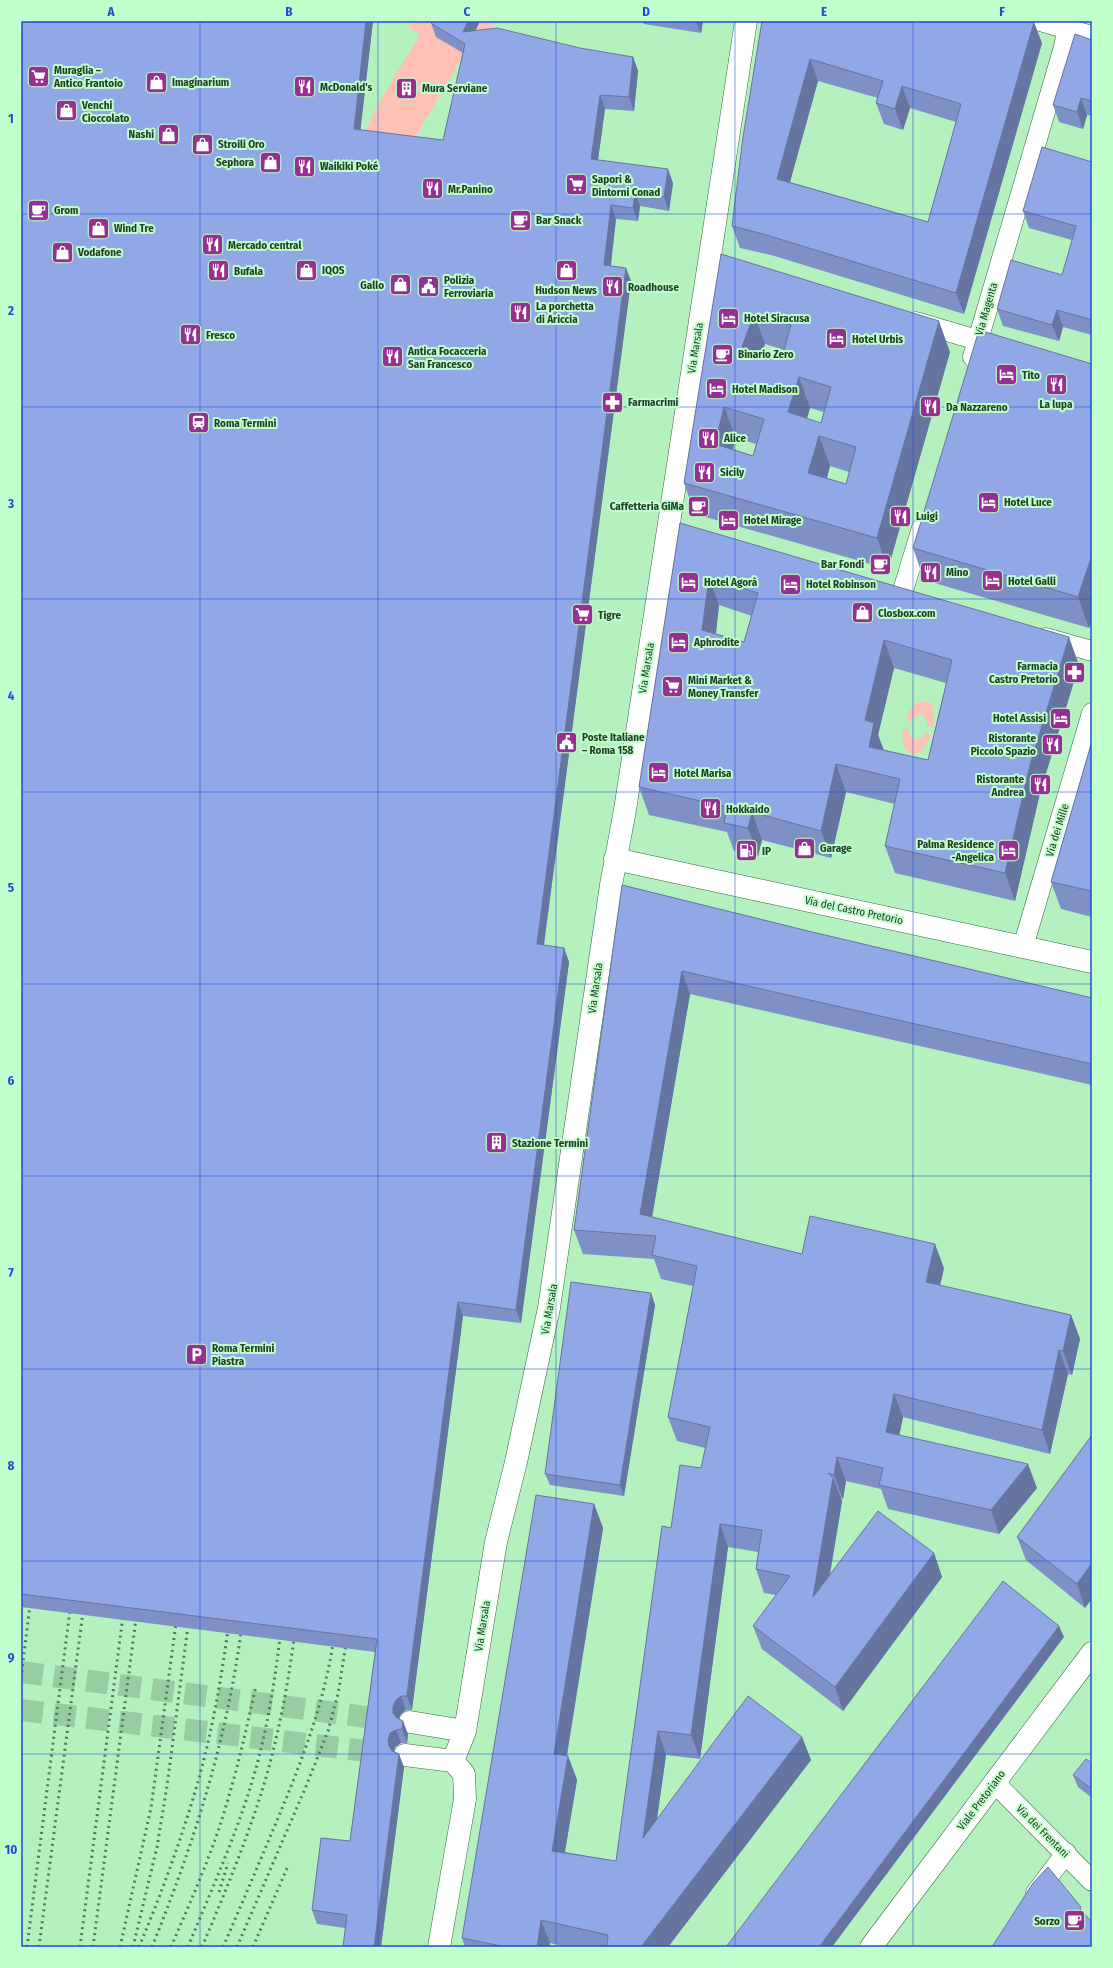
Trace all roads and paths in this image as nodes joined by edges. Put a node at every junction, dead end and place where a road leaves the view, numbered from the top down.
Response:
1 (746, 21) edge
2 (1040, 21) edge
3 (1068, 25) edge
4 (1092, 36) edge
5 (902, 317) edge
6 (977, 340) junction
7 (1008, 349) edge
8 (968, 373) edge
9 (928, 509) edge
10 (901, 597) edge
11 (1031, 634) edge
12 (1092, 651) edge
13 (1092, 713) edge
14 (615, 859) junction
15 (1023, 947) junction
16 (1092, 962) edge
17 (1088, 1666) edge
18 (410, 1722) tunnel mouth
19 (466, 1731) junction
20 (405, 1755) tunnel mouth
21 (453, 1761) junction
22 (994, 1782) junction
23 (1066, 1853) junction
24 (1092, 1881) edge
25 (1025, 1910) edge
26 (439, 1947) edge
27 (871, 1947) edge

1 - 14 main road, Via Marsala
2 - 3 street
3 - 4 street
3 - 6 street, Via Magenta
5 - 6 street
6 - 7 street
6 - 8 street, Via Magenta
9 - 10 street
11 - 12 street
13 - 15 street, Via dei Mille
14 - 15 main road, Via del Castro Pretorio
14 - 19 main road, Via Marsala
15 - 16 main road, Via del Castro Pretorio
17 - 22 main road, Viale Pretoriano
18 - 19 main road
19 - 21 main road, Via Marsala
20 - 21 main road
21 - 26 main road
22 - 23 street, Via dei Frentani
22 - 27 main road, Viale Pretoriano
23 - 24 street, Via dei Frentani
23 - 25 street

